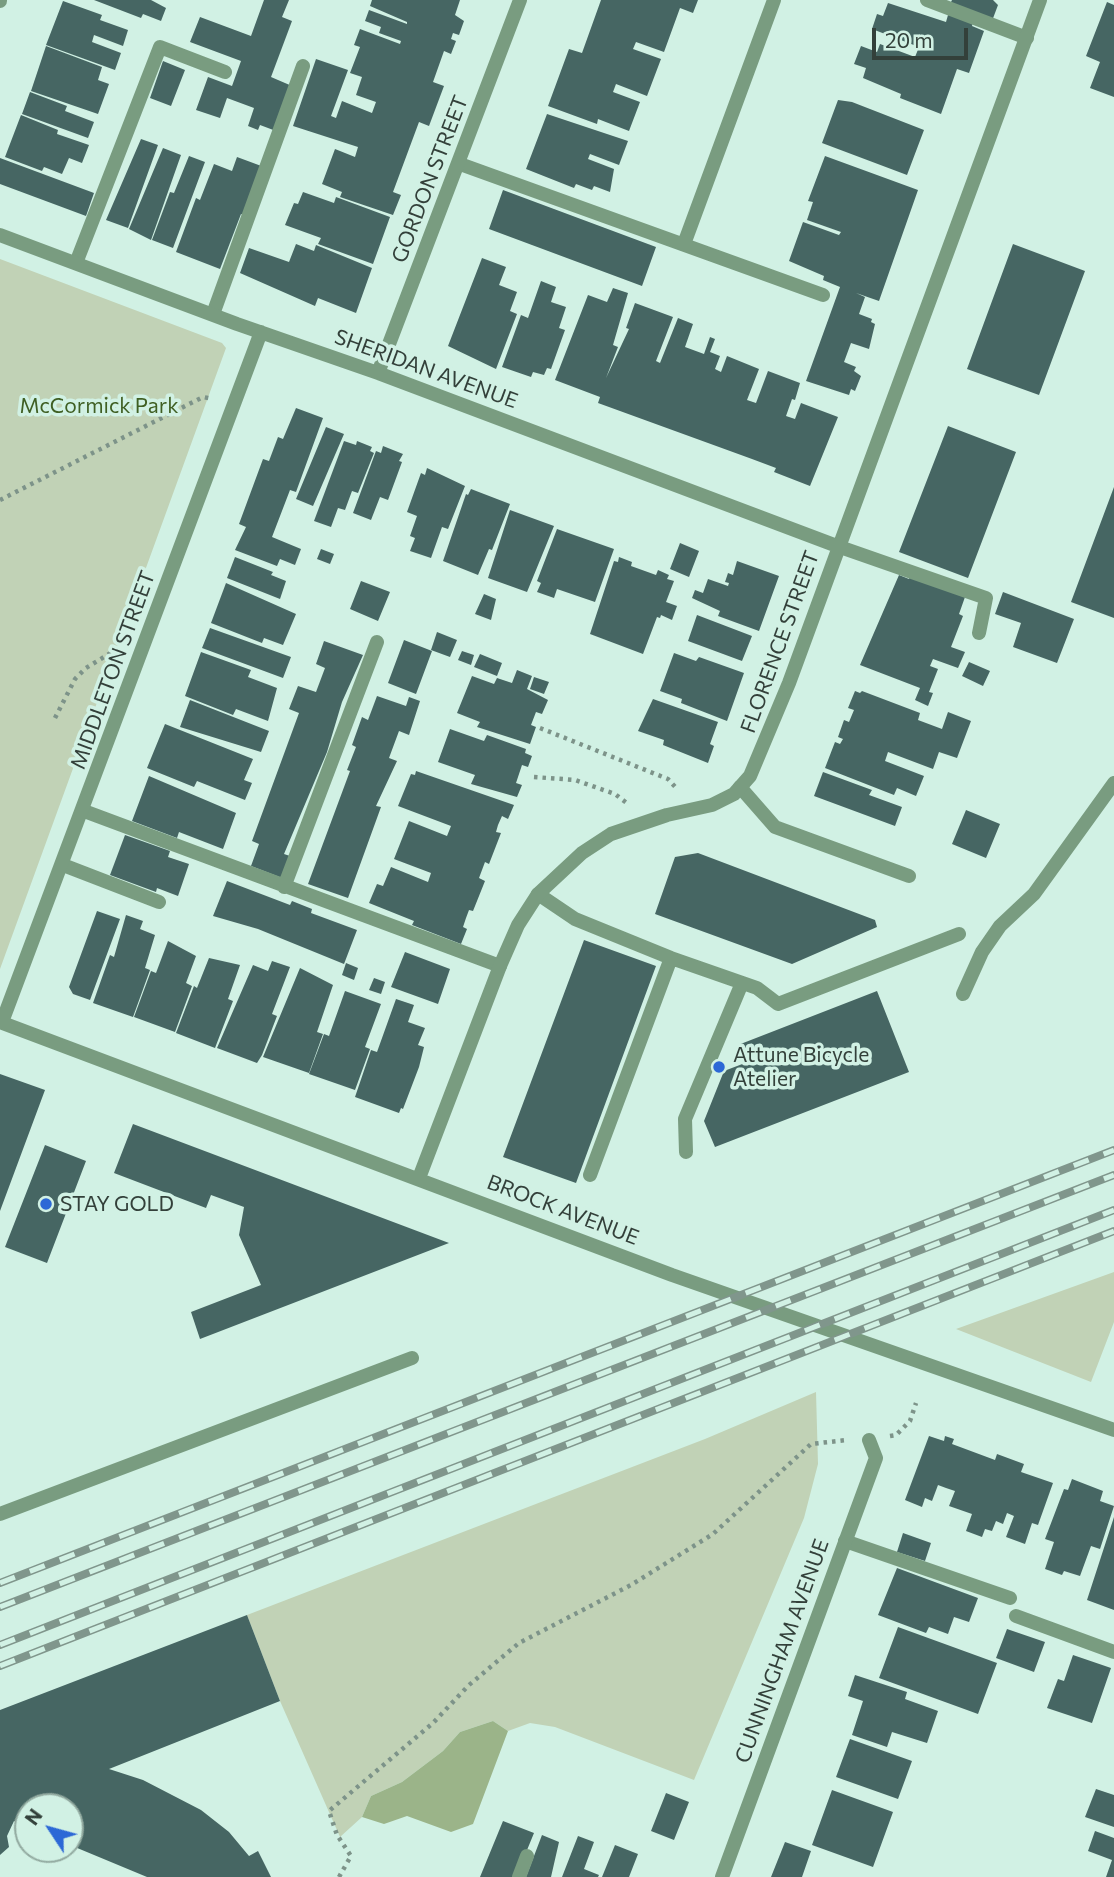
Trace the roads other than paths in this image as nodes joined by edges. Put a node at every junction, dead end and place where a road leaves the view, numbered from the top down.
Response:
1 (520, 0) edge
2 (774, 0) edge
3 (927, 0) edge
4 (1040, 0) edge
5 (1027, 38) junction
6 (303, 66) dead end
7 (225, 72) dead end
8 (460, 164) junction
9 (0, 235) edge
10 (684, 244) junction
11 (76, 263) junction
12 (823, 295) dead end
13 (213, 314) junction
14 (261, 332) junction
15 (378, 373) junction
16 (837, 546) junction
17 (979, 633) dead end
18 (377, 642) dead end
19 (1114, 783) edge
20 (740, 787) junction
21 (84, 811) junction
22 (63, 865) junction
23 (909, 876) dead end
24 (284, 887) junction
25 (538, 894) junction
26 (159, 902) dead end
27 (959, 934) dead end
28 (671, 958) junction
29 (500, 966) junction
30 (742, 983) junction
31 (963, 994) dead end
32 (1, 1022) edge
33 (686, 1152) dead end
34 (590, 1175) dead end
35 (419, 1178) junction
36 (412, 1358) dead end
37 (1114, 1430) edge
38 (869, 1440) road end
39 (0, 1514) edge
40 (845, 1541) junction
41 (1010, 1598) dead end
42 (1017, 1616) dead end
43 (1114, 1652) edge
44 (527, 1857) dead end
45 (519, 1877) edge
46 (722, 1877) edge

1 - 8 street, GORDON STREET
2 - 10 street
3 - 5 street
4 - 5 street, FLORENCE STREET
5 - 16 street, FLORENCE STREET
6 - 13 street
7 - 11 street
8 - 10 street
8 - 15 street, GORDON STREET
9 - 11 street, SHERIDAN AVENUE
10 - 12 street
11 - 13 street, SHERIDAN AVENUE
13 - 14 street, SHERIDAN AVENUE
14 - 15 street, SHERIDAN AVENUE
14 - 21 street, MIDDLETON STREET
15 - 16 street, SHERIDAN AVENUE
16 - 17 street, SHERIDAN AVENUE
16 - 20 street, FLORENCE STREET
18 - 24 street
19 - 31 street
20 - 23 street
20 - 25 street, FLORENCE STREET
21 - 22 street, MIDDLETON STREET
21 - 24 street
22 - 26 street
22 - 32 street, MIDDLETON STREET
24 - 29 street
25 - 28 street
25 - 29 street, FLORENCE STREET
27 - 30 street
28 - 30 street
28 - 34 street
29 - 35 street, FLORENCE STREET
30 - 33 street
32 - 35 street, BROCK AVENUE
35 - 37 street, BROCK AVENUE
36 - 39 street
38 - 40 street, CUNNINGHAM AVENUE
40 - 41 street
40 - 46 street, CUNNINGHAM AVENUE
42 - 43 street
44 - 45 street

